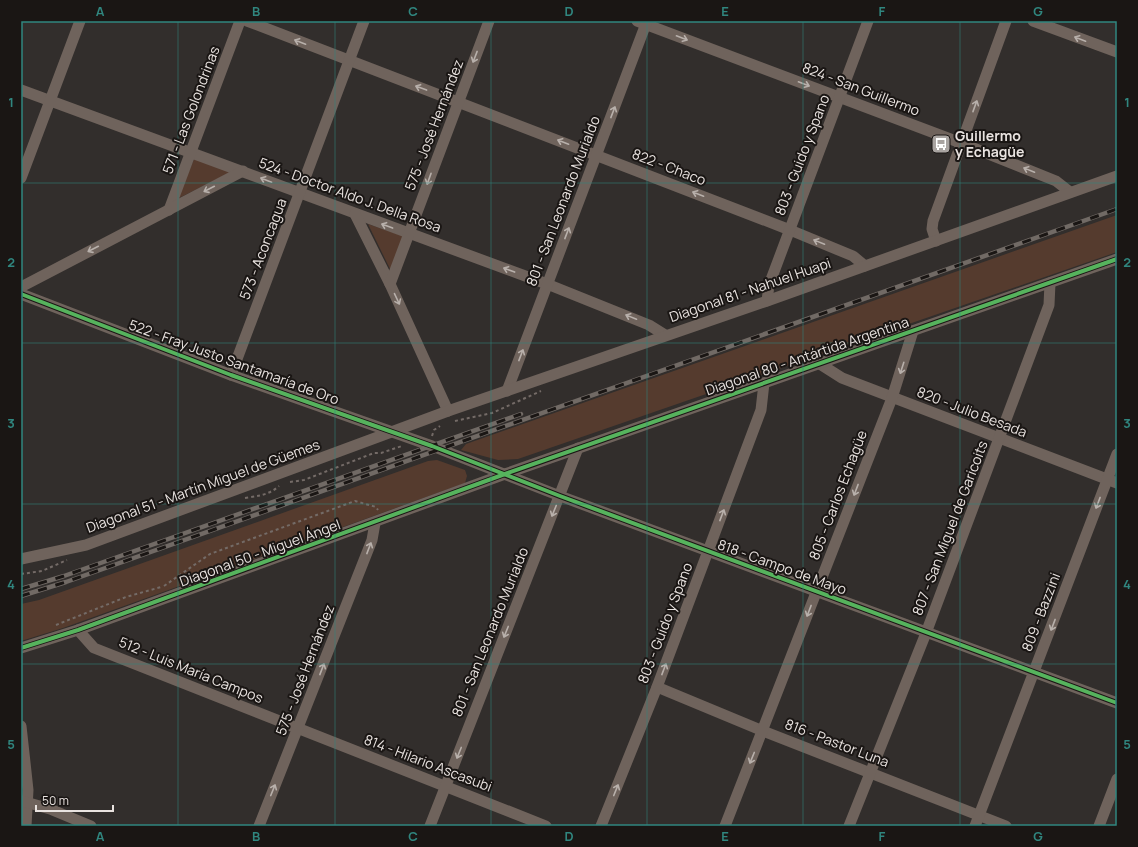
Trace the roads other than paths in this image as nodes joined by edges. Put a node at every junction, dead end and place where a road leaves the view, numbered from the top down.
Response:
1 (80, 21) edge
2 (240, 21) edge
3 (247, 21) edge
4 (364, 21) edge
5 (489, 21) edge
6 (868, 21) edge
7 (1006, 21) edge
8 (1034, 21) edge
9 (644, 22) edge
10 (1117, 52) edge
11 (348, 61) junction
12 (21, 90) edge
13 (840, 97) junction
14 (50, 101) junction
15 (458, 102) junction
16 (961, 143) junction
17 (191, 152) junction
18 (597, 155) junction
19 (243, 171) junction
20 (1117, 176) edge
21 (21, 178) edge
22 (1070, 192) junction
23 (300, 193) junction
24 (169, 210) junction
25 (355, 214) junction
26 (790, 230) junction
27 (409, 234) junction
28 (936, 241) junction
29 (1117, 260) edge
30 (865, 266) junction
31 (1050, 283) junction
32 (390, 284) junction
33 (547, 284) junction
34 (21, 287) edge
35 (21, 294) edge
36 (767, 301) junction
37 (914, 331) junction
38 (665, 335) junction
39 (820, 364) junction
40 (231, 375) junction
41 (764, 383) junction
42 (507, 391) junction
43 (892, 398) junction
44 (449, 416) junction
45 (393, 432) junction
46 (999, 439) junction
47 (578, 448) junction
48 (441, 449) joint
49 (1117, 454) edge
50 (505, 474) junction
51 (1112, 481) edge
52 (560, 496) junction
53 (375, 523) junction
54 (708, 551) junction
55 (21, 559) edge
56 (816, 591) junction
57 (78, 630) junction
58 (926, 633) junction
59 (21, 648) edge
60 (1035, 672) junction
61 (657, 687) junction
62 (1117, 703) edge
63 (21, 726) edge
64 (298, 729) junction
65 (763, 731) junction
66 (870, 772) junction
67 (1117, 779) edge
68 (446, 785) junction
69 (25, 802) edge
70 (979, 815) junction
71 (26, 826) edge
72 (91, 826) edge
73 (259, 826) edge
74 (430, 826) edge
75 (546, 826) edge
76 (601, 826) edge
77 (725, 826) edge
78 (849, 826) edge
79 (975, 826) edge
80 (1006, 826) edge
81 (1099, 826) edge

1 - 14 street
2 - 17 street, 571 - Las Golondrinas
11 -> 3 street, 822 - Chaco
4 - 11 street, 573 - Aconcagua
5 -> 15 street, 575 - José Hernández
6 - 13 street, 803 - Guido y Spano
16 -> 7 street
10 -> 8 street
9 -> 13 street, 824 - San Guillermo
18 -> 9 street, 801 - San Leonardo Murialdo
15 -> 11 street, 822 - Chaco
11 - 23 street, 573 - Aconcagua
12 - 14 street, 524 - Doctor Aldo J. Della Rosa
13 - 16 street, 824 - San Guillermo
13 - 26 street, 803 - Guido y Spano
14 - 17 street, 524 - Doctor Aldo J. Della Rosa
14 - 21 street
18 -> 15 street, 822 - Chaco
15 -> 27 street, 575 - José Hernández
22 -> 16 street, 824 - San Guillermo
16 - 28 street
17 - 19 street, 524 - Doctor Aldo J. Della Rosa
17 - 24 street, 571 - Las Golondrinas
26 -> 18 street, 822 - Chaco
33 -> 18 street, 801 - San Leonardo Murialdo
23 -> 19 street, 524 - Doctor Aldo J. Della Rosa
19 -> 24 street
20 - 22 street, Diagonal 81 - Nahuel Huapi
22 - 28 street, Diagonal 81 - Nahuel Huapi
23 - 25 street, 524 - Doctor Aldo J. Della Rosa
23 - 40 street, 573 - Aconcagua
24 -> 34 street
27 -> 25 street, 524 - Doctor Aldo J. Della Rosa
25 - 32 street
30 -> 26 street, 822 - Chaco
26 - 36 street, 803 - Guido y Spano
27 - 32 street, 575 - José Hernández
33 -> 27 street, 524 - Doctor Aldo J. Della Rosa
28 - 30 street, Diagonal 81 - Nahuel Huapi
29 - 31 street, Diagonal 80 - Antártida Argentina
30 - 36 street, Diagonal 81 - Nahuel Huapi
31 - 37 street, Diagonal 80 - Antártida Argentina
31 - 46 street, 807 - San Miguel de Garicoits
32 -> 44 street
38 -> 33 street, 524 - Doctor Aldo J. Della Rosa
42 -> 33 street, 801 - San Leonardo Murialdo
35 - 40 street, 522 - Fray Justo Santamaría de Oro
36 - 38 street, Diagonal 81 - Nahuel Huapi
37 - 39 street, Diagonal 80 - Antártida Argentina
37 -> 43 street, 805 - Carlos Echagüe
38 - 42 street, Diagonal 81 - Nahuel Huapi
39 - 41 street, Diagonal 80 - Antártida Argentina
39 - 43 street, 820 - Julio Besada
40 - 45 street, 522 - Fray Justo Santamaría de Oro
41 - 47 street, Diagonal 80 - Antártida Argentina
54 -> 41 street, 803 - Guido y Spano
42 - 44 street, Diagonal 81 - Nahuel Huapi
43 - 46 street, 820 - Julio Besada
43 -> 56 street, 805 - Carlos Echagüe
44 - 45 street, Diagonal 81 - Nahuel Huapi
45 - 48 street, 522 - Fray Justo Santamaría de Oro
45 - 55 street, Diagonal 51 - Martín Miguel de Güemes
46 - 51 street, 820 - Julio Besada
46 - 58 street, 807 - San Miguel de Garicoits
47 - 50 street, Diagonal 80 - Antártida Argentina
47 - 52 street, 801 - San Leonardo Murialdo
48 - 50 street, 818 - Campo de Mayo
49 - 51 street, 809 - Bazzini
50 - 52 street, 818 - Campo de Mayo
50 - 53 street, Diagonal 50 - Miguel Ángel
51 -> 60 street, 809 - Bazzini
52 - 54 street, 818 - Campo de Mayo
52 -> 68 street, 801 - San Leonardo Murialdo
53 - 57 street, Diagonal 50 - Miguel Ángel
64 -> 53 street, 575 - José Hernández
54 - 56 street, 818 - Campo de Mayo
61 -> 54 street, 803 - Guido y Spano
56 - 58 street, 818 - Campo de Mayo
56 -> 65 street, 805 - Carlos Echagüe
57 - 59 street, Diagonal 50 - Miguel Ángel
57 - 64 street, 512 - Luis María Campos
58 - 60 street, 818 - Campo de Mayo
58 - 66 street, 807 - San Miguel de Garicoits
60 - 62 street, 818 - Campo de Mayo
60 - 70 street, 809 - Bazzini
61 - 65 street, 816 - Pastor Luna
76 -> 61 street, 803 - Guido y Spano
63 - 69 street
64 - 68 street, 814 - Hilario Ascasubi
73 -> 64 street, 575 - José Hernández
65 - 66 street, 816 - Pastor Luna
65 -> 77 street, 805 - Carlos Echagüe
66 - 70 street, 816 - Pastor Luna
66 - 78 street, 807 - San Miguel de Garicoits
67 - 81 street
68 - 74 street, 801 - San Leonardo Murialdo
68 - 75 street, 814 - Hilario Ascasubi
69 - 71 street
69 - 72 street
70 - 79 street, 809 - Bazzini
70 - 80 street, 816 - Pastor Luna

